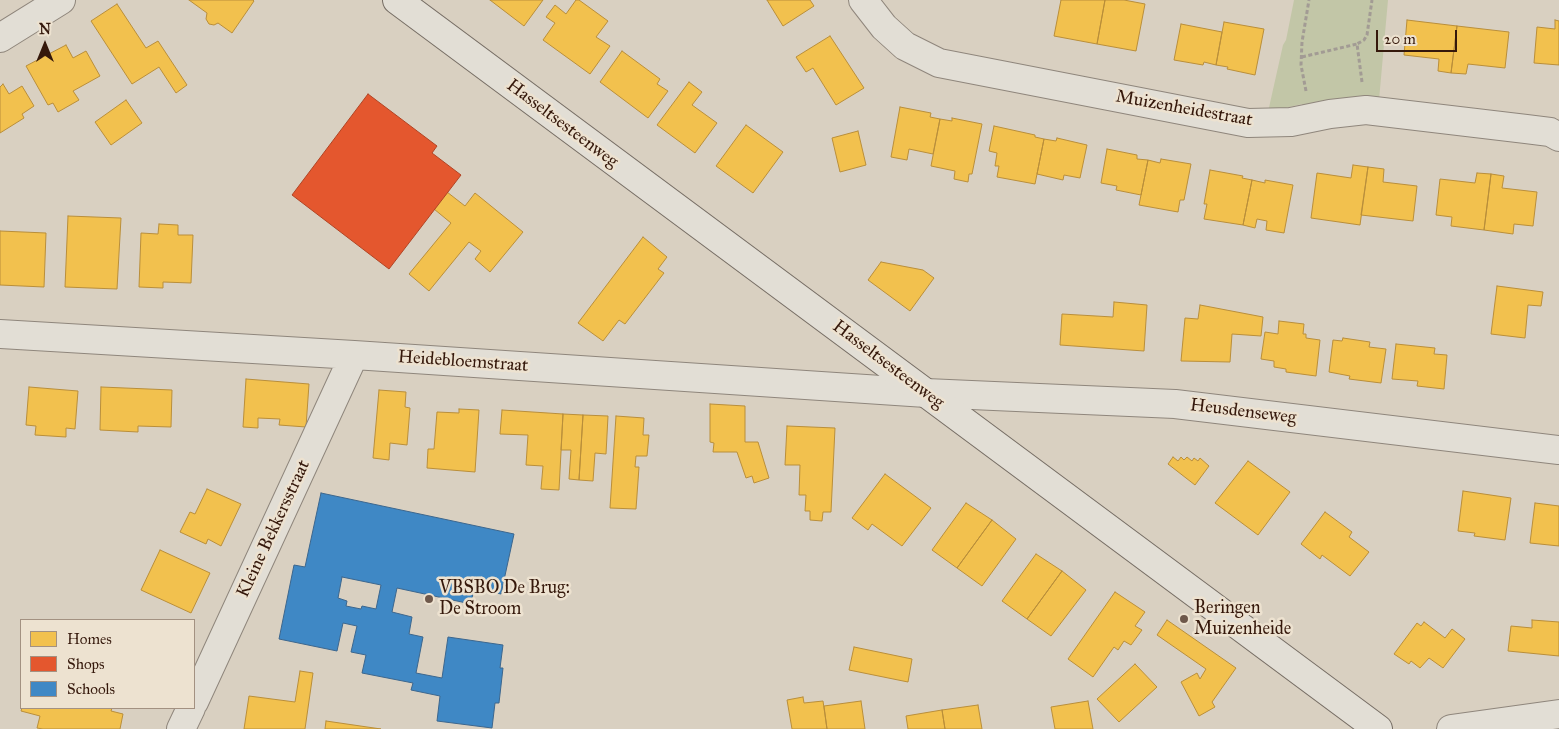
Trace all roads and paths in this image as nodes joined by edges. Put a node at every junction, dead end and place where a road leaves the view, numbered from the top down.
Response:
1 (61, 0) edge
2 (397, 0) edge
3 (863, 0) edge
4 (1310, 0) edge
5 (1372, 0) edge
6 (0, 38) edge
7 (1357, 44) junction
8 (1302, 57) junction
9 (1366, 110) junction
10 (1314, 118) junction
11 (1559, 136) edge
12 (0, 334) edge
13 (354, 355) junction
14 (926, 393) junction
15 (1559, 450) edge
16 (195, 700) edge
17 (191, 709) edge
18 (1559, 714) edge
19 (181, 729) edge
20 (1378, 729) edge
21 (1451, 729) edge

1 - 6 street
2 - 14 street, Hasseltsesteenweg
3 - 10 street, Muizenheidestraat
4 - 8 path
5 - 7 path
7 - 8 path
7 - 9 path
8 - 10 path
9 - 10 street, Muizenheidestraat
9 - 11 street, Muizenheidestraat
12 - 13 street, Heidebloemstraat
13 - 14 street, Heidebloemstraat
13 - 16 street, Kleine Bekkersstraat
14 - 15 street, Heusdenseweg
14 - 20 street, Hasseltsesteenweg
17 - 19 street
18 - 21 street

